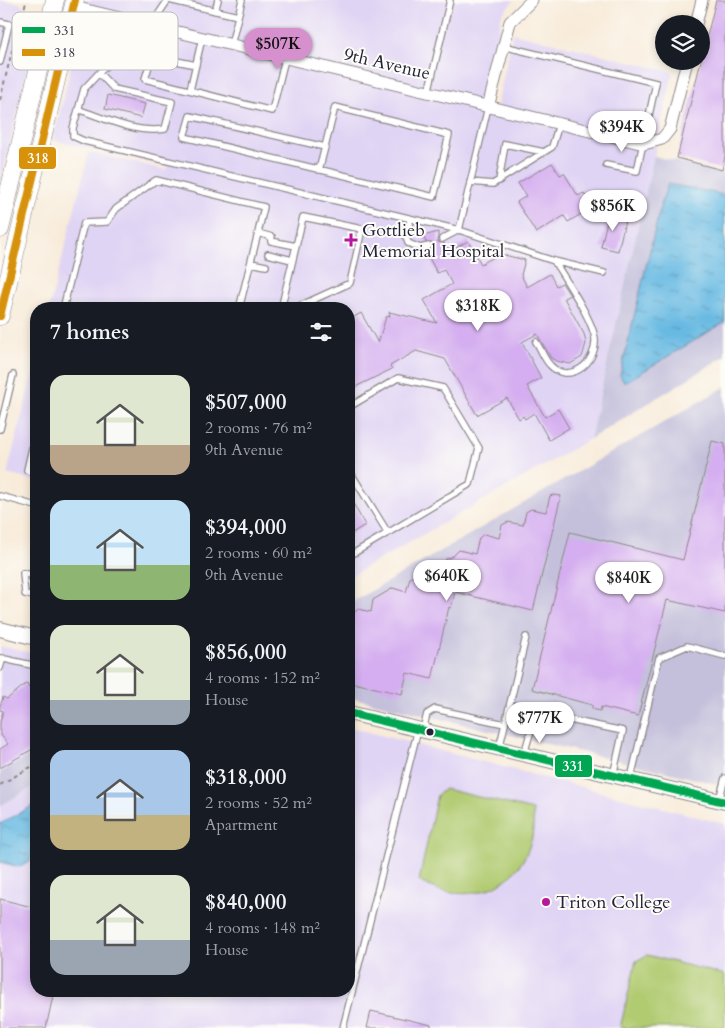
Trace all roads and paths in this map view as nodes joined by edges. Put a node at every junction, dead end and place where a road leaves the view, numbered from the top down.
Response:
1 (27, 0) edge
2 (169, 0) edge
3 (218, 0) edge
4 (242, 0) edge
5 (450, 0) edge
6 (532, 0) edge
7 (702, 0) edge
8 (51, 1) edge
9 (74, 3) edge
10 (215, 11) junction
11 (23, 12) edge
12 (102, 12) edge
13 (161, 12) edge
14 (698, 15) edge
15 (238, 16) junction
16 (0, 22) edge
17 (178, 32) edge
18 (202, 38) junction
19 (231, 45) junction
20 (503, 46) junction
21 (12, 51) edge
22 (285, 59) junction
23 (178, 61) edge
24 (0, 62) edge
25 (196, 65) junction
26 (35, 70) edge
27 (58, 70) edge
28 (102, 70) edge
29 (148, 70) edge
30 (685, 70) edge
31 (99, 73) junction
32 (190, 90) junction
33 (428, 93) junction
34 (0, 100) edge
35 (488, 107) junction
36 (80, 110) junction
37 (559, 124) junction
38 (644, 144) junction
39 (325, 147) junction
40 (544, 152) junction
41 (606, 165) dead end
42 (319, 170) junction
43 (499, 180) junction
44 (470, 182) junction
45 (410, 220) junction
46 (0, 228) edge
47 (458, 230) junction
48 (258, 233) junction
49 (442, 239) dead end
50 (296, 246) junction
51 (429, 246) dead end
52 (268, 254) dead end
53 (292, 260) junction
54 (554, 261) junction
55 (251, 263) junction
56 (266, 266) dead end
57 (604, 273) dead end
58 (65, 302) edge
59 (242, 302) edge
60 (283, 302) edge
61 (308, 302) edge
62 (0, 316) edge
63 (536, 342) dead end
64 (13, 375) dead end
65 (355, 403) edge
66 (0, 429) edge
67 (30, 455) edge
68 (30, 472) edge
69 (355, 480) edge
70 (0, 496) edge
71 (30, 504) edge
72 (388, 533) junction
73 (355, 552) edge
74 (30, 575) edge
75 (30, 596) edge
76 (0, 630) edge
77 (30, 637) edge
78 (526, 637) dead end
79 (725, 656) edge
80 (1, 658) edge
81 (30, 666) edge
82 (0, 668) edge
83 (355, 714) edge
84 (505, 724) junction
85 (420, 730) junction
86 (499, 749) junction
87 (524, 755) junction
88 (30, 768) edge
89 (613, 776) junction
90 (725, 778) edge
91 (630, 780) junction
92 (0, 785) edge
93 (722, 802) edge
94 (355, 982) edge
95 (351, 997) edge
96 (343, 1028) edge

1 - 11 path
2 - 10 lane
2 - 13 lane
3 - 10 lane
4 - 15 lane
5 - 33 lane
6 - 20 street
7 - 14 street
8 - 9 street, 9th Avenue
9 - 12 street, 9th Avenue
10 - 15 lane
15 - 19 lane
16 - 24 lane
17 - 18 street, 9th Avenue
18 - 19 street, 9th Avenue
18 - 25 lane
19 - 22 street, 9th Avenue
20 - 35 street
20 - 38 lane
21 - 34 path
22 - 32 lane
22 - 33 street, 9th Avenue
23 - 25 lane
25 - 32 lane
26 - 46 main road
27 - 62 main road
28 - 31 lane
29 - 32 lane
30 - 38 street
31 - 36 lane
31 - 36 lane
33 - 35 street, 9th Avenue
35 - 37 street, 9th Avenue
35 - 44 lane
36 - 45 lane
37 - 38 street, 9th Avenue
37 - 40 lane
38 - 41 lane
39 - 42 lane
39 - 42 lane
39 - 42 lane
40 - 43 lane
40 - 43 lane
43 - 44 lane
44 - 47 lane
45 - 47 lane
45 - 51 lane
47 - 49 lane
47 - 54 lane
48 - 50 lane
48 - 55 lane
48 - 58 lane
50 - 53 lane
50 - 61 lane
52 - 53 lane
53 - 60 lane
54 - 57 lane
54 - 63 lane
55 - 56 lane
55 - 59 lane
64 - 66 lane
65 - 72 lane
67 - 68 lane
69 - 72 lane
70 - 71 lane
72 - 73 lane
74 - 75 lane
76 - 77 street
78 - 84 lane
79 - 91 lane
80 - 81 lane
80 - 82 lane
83 - 85 street
84 - 85 lane
84 - 86 lane
85 - 86 street
85 - 94 lane
86 - 87 street
87 - 89 street
87 - 89 lane
88 - 92 path
89 - 91 street
90 - 93 lane
91 - 93 street
95 - 96 lane

